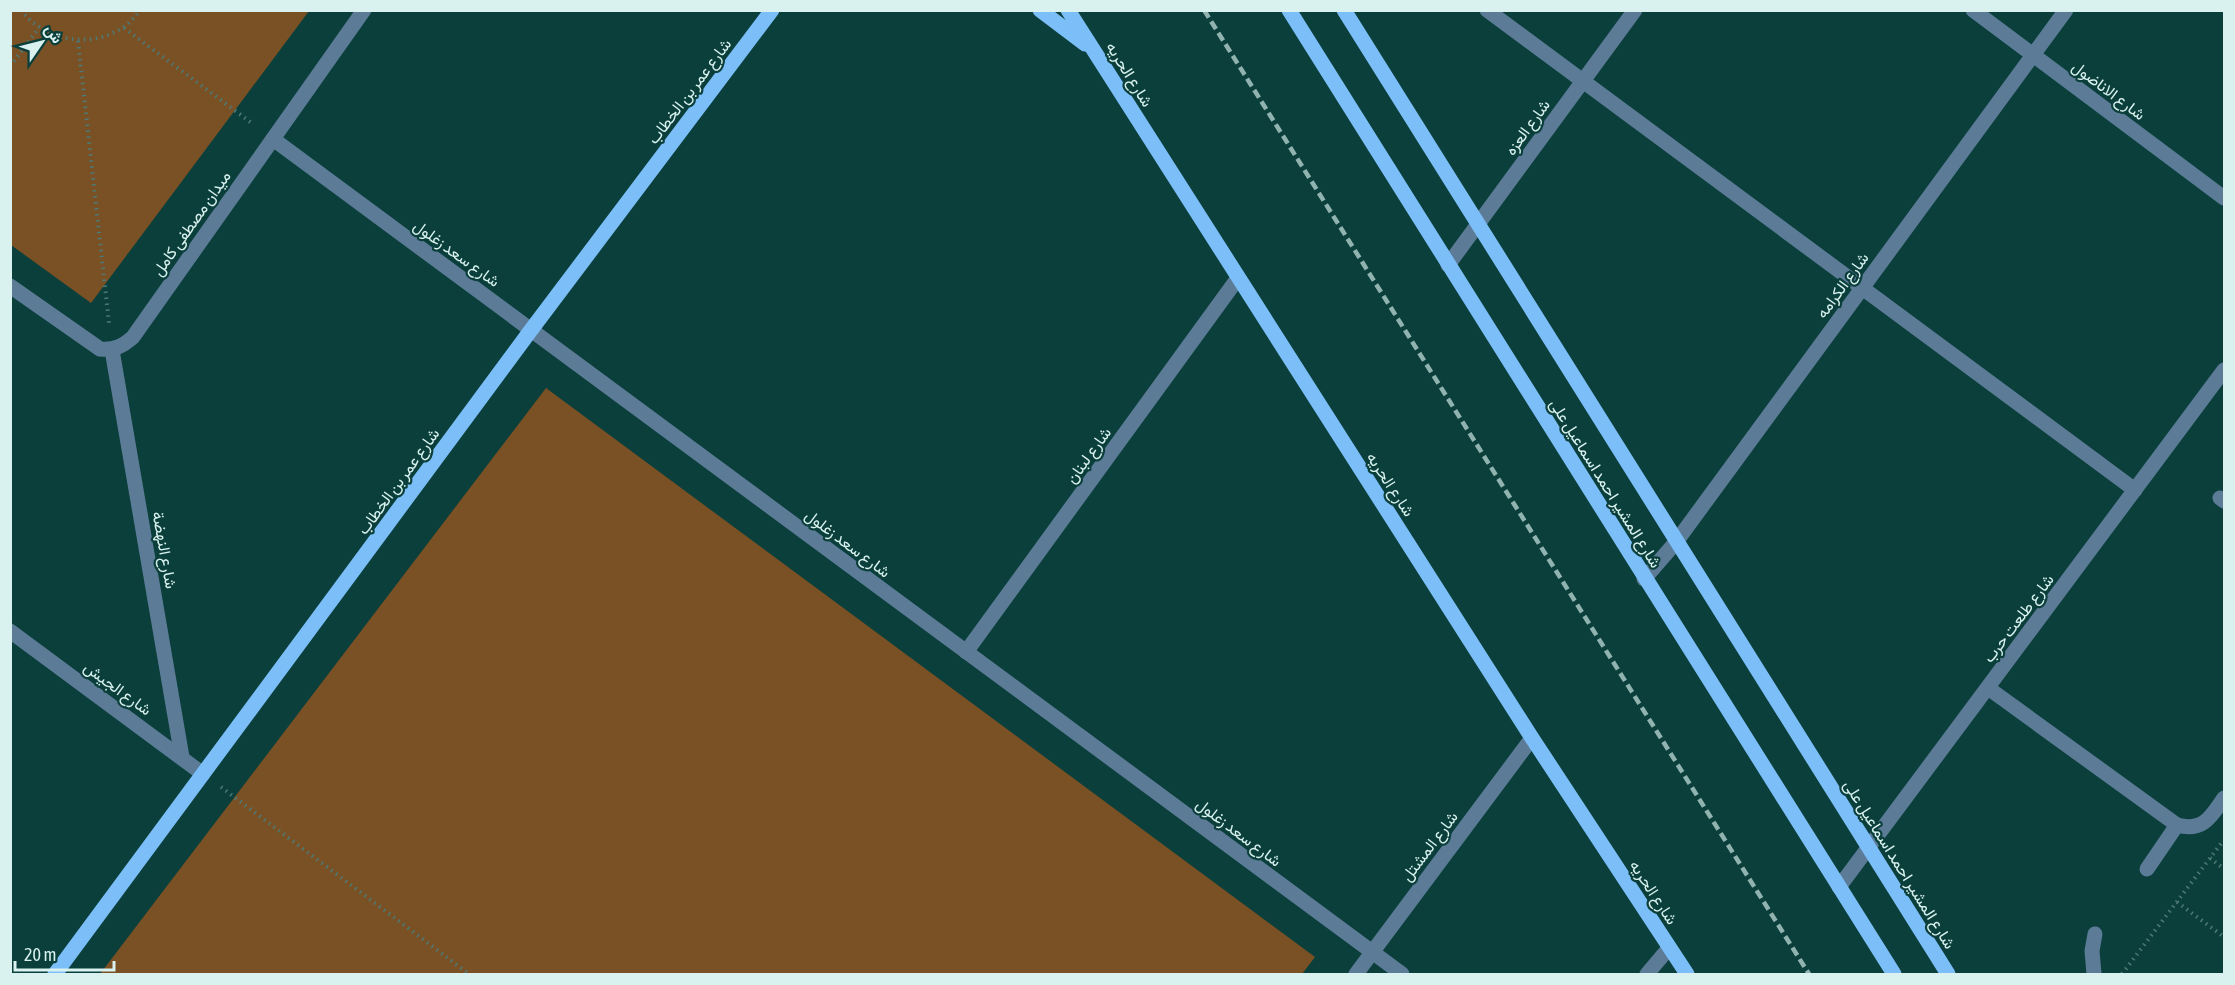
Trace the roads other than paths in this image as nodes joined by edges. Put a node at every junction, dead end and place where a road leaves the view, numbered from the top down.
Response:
1 (364, 10) edge
2 (772, 10) edge
3 (1040, 10) edge
4 (1068, 10) edge
5 (1289, 10) edge
6 (1344, 10) edge
7 (1487, 10) edge
8 (1635, 10) edge
9 (1973, 10) edge
10 (2066, 10) edge
11 (1092, 49) junction
12 (2033, 56) junction
13 (1583, 82) junction
14 (273, 139) junction
15 (2224, 198) edge
16 (1478, 225) junction
17 (1448, 265) junction
18 (1238, 278) junction
19 (10, 286) edge
20 (1862, 288) junction
21 (531, 330) junction
22 (112, 350) junction
23 (2224, 370) edge
24 (2135, 490) junction
25 (1676, 542) junction
26 (1644, 579) junction
27 (10, 631) edge
28 (966, 652) junction
29 (1988, 688) junction
30 (1532, 738) junction
31 (182, 757) junction
32 (203, 774) junction
33 (2224, 798) edge
34 (2177, 825) junction
35 (1869, 848) junction
36 (2147, 869) dead end
37 (1839, 888) junction
38 (2095, 934) dead end
39 (1669, 948) junction
40 (1372, 953) junction
41 (55, 975) edge
42 (1356, 975) edge
43 (1402, 975) edge
44 (1647, 975) edge
45 (1687, 975) edge
46 (1894, 975) edge
47 (1948, 975) edge
48 (2094, 975) edge

1 - 14 street, ميدان مصطفى كامل
2 - 21 main road, شارع عمر بن الخطاب
3 - 11 main road
4 - 11 main road, شارع الحريه
5 - 17 main road, شارع المشير احمد اسماعيل على
6 - 16 main road, شارع المشير احمد اسماعيل على
7 - 13 street
8 - 13 street, شارع العزه
9 - 12 street, شارع الاناضول
10 - 12 street, شارع الكرامه
11 - 18 main road, شارع الحريه
12 - 15 street, شارع الاناضول
12 - 20 street, شارع الكرامه
13 - 16 street, شارع العزه
13 - 20 street
14 - 21 street, شارع سعد زغلول
14 - 22 street, ميدان مصطفى كامل
16 - 17 street, شارع العزه
16 - 25 main road, شارع المشير احمد اسماعيل على
17 - 26 main road, شارع المشير احمد اسماعيل على
18 - 28 street, شارع لبنان
18 - 30 main road, شارع الحريه
19 - 22 street
20 - 24 street
20 - 25 street, شارع الكرامه
21 - 28 street, شارع سعد زغلول
21 - 32 main road, شارع عمر بن الخطاب
22 - 31 street, شارع النهضة
23 - 24 street, شارع طلعت حرب
24 - 29 street, شارع طلعت حرب
25 - 26 street, شارع الكرامه
25 - 35 main road, شارع المشير احمد اسماعيل على
26 - 37 main road, شارع المشير احمد اسماعيل على
27 - 31 street, شارع الجيش
28 - 40 street, شارع سعد زغلول
29 - 34 street
29 - 35 street, شارع طلعت حرب
30 - 39 main road, شارع الحريه
30 - 40 street, شارع المشتل
31 - 32 street, شارع الجيش
32 - 41 main road, شارع عمر بن الخطاب
33 - 34 street
34 - 36 street
35 - 37 street, شارع طلعت حرب
35 - 47 main road, شارع المشير احمد اسماعيل على
37 - 46 main road, شارع المشير احمد اسماعيل على
38 - 48 street
39 - 44 street
39 - 45 main road, شارع الحريه
40 - 42 street, شارع المشتل
40 - 43 street, شارع سعد زغلول

